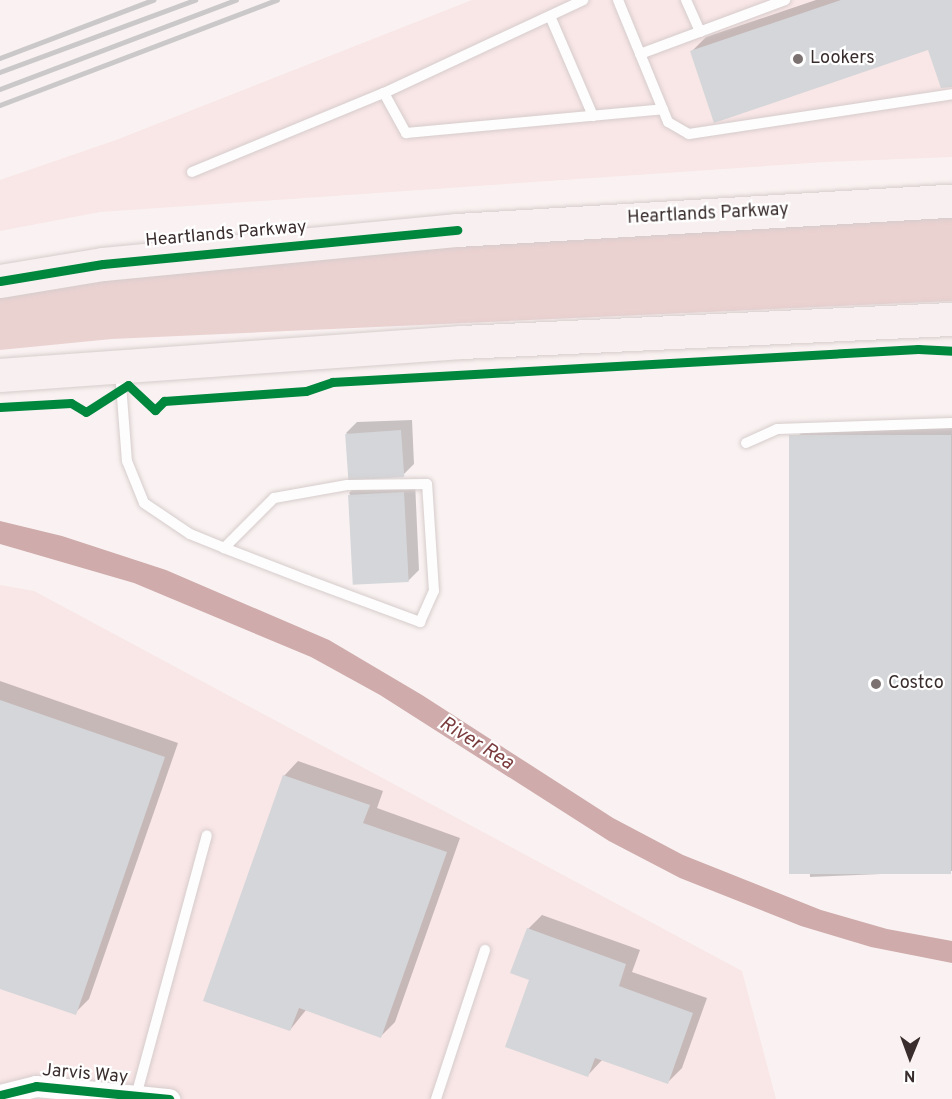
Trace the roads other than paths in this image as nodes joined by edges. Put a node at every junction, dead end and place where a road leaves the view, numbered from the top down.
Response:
1 (583, 0) edge
2 (618, 0) edge
3 (686, 0) edge
4 (785, 0) edge
5 (760, 4) edge
6 (550, 16) junction
7 (700, 32) junction
8 (640, 54) junction
9 (384, 93) junction
10 (952, 93) edge
11 (663, 109) junction
12 (593, 116) junction
13 (192, 172) dead end
14 (952, 201) edge
15 (0, 281) edge
16 (952, 319) edge
17 (119, 365) junction
18 (0, 375) edge
19 (952, 423) edge
20 (746, 443) dead end
21 (224, 548) junction
22 (207, 835) dead end
23 (485, 950) dead end
24 (0, 1095) edge
25 (136, 1096) junction
26 (169, 1099) edge
27 (436, 1099) edge

1 - 6 lane
2 - 8 lane
3 - 7 lane
4 - 5 lane
5 - 7 lane
6 - 9 lane
6 - 12 lane
7 - 8 lane
8 - 11 lane
9 - 12 lane
9 - 13 lane
10 - 11 lane
11 - 12 lane
14 - 15 main road, Heartlands Parkway
16 - 17 main road
17 - 18 main road
17 - 21 lane
19 - 20 lane
21 - 21 lane
22 - 25 lane
23 - 27 lane
24 - 25 street, Jarvis Way
25 - 26 street, Jarvis Way

